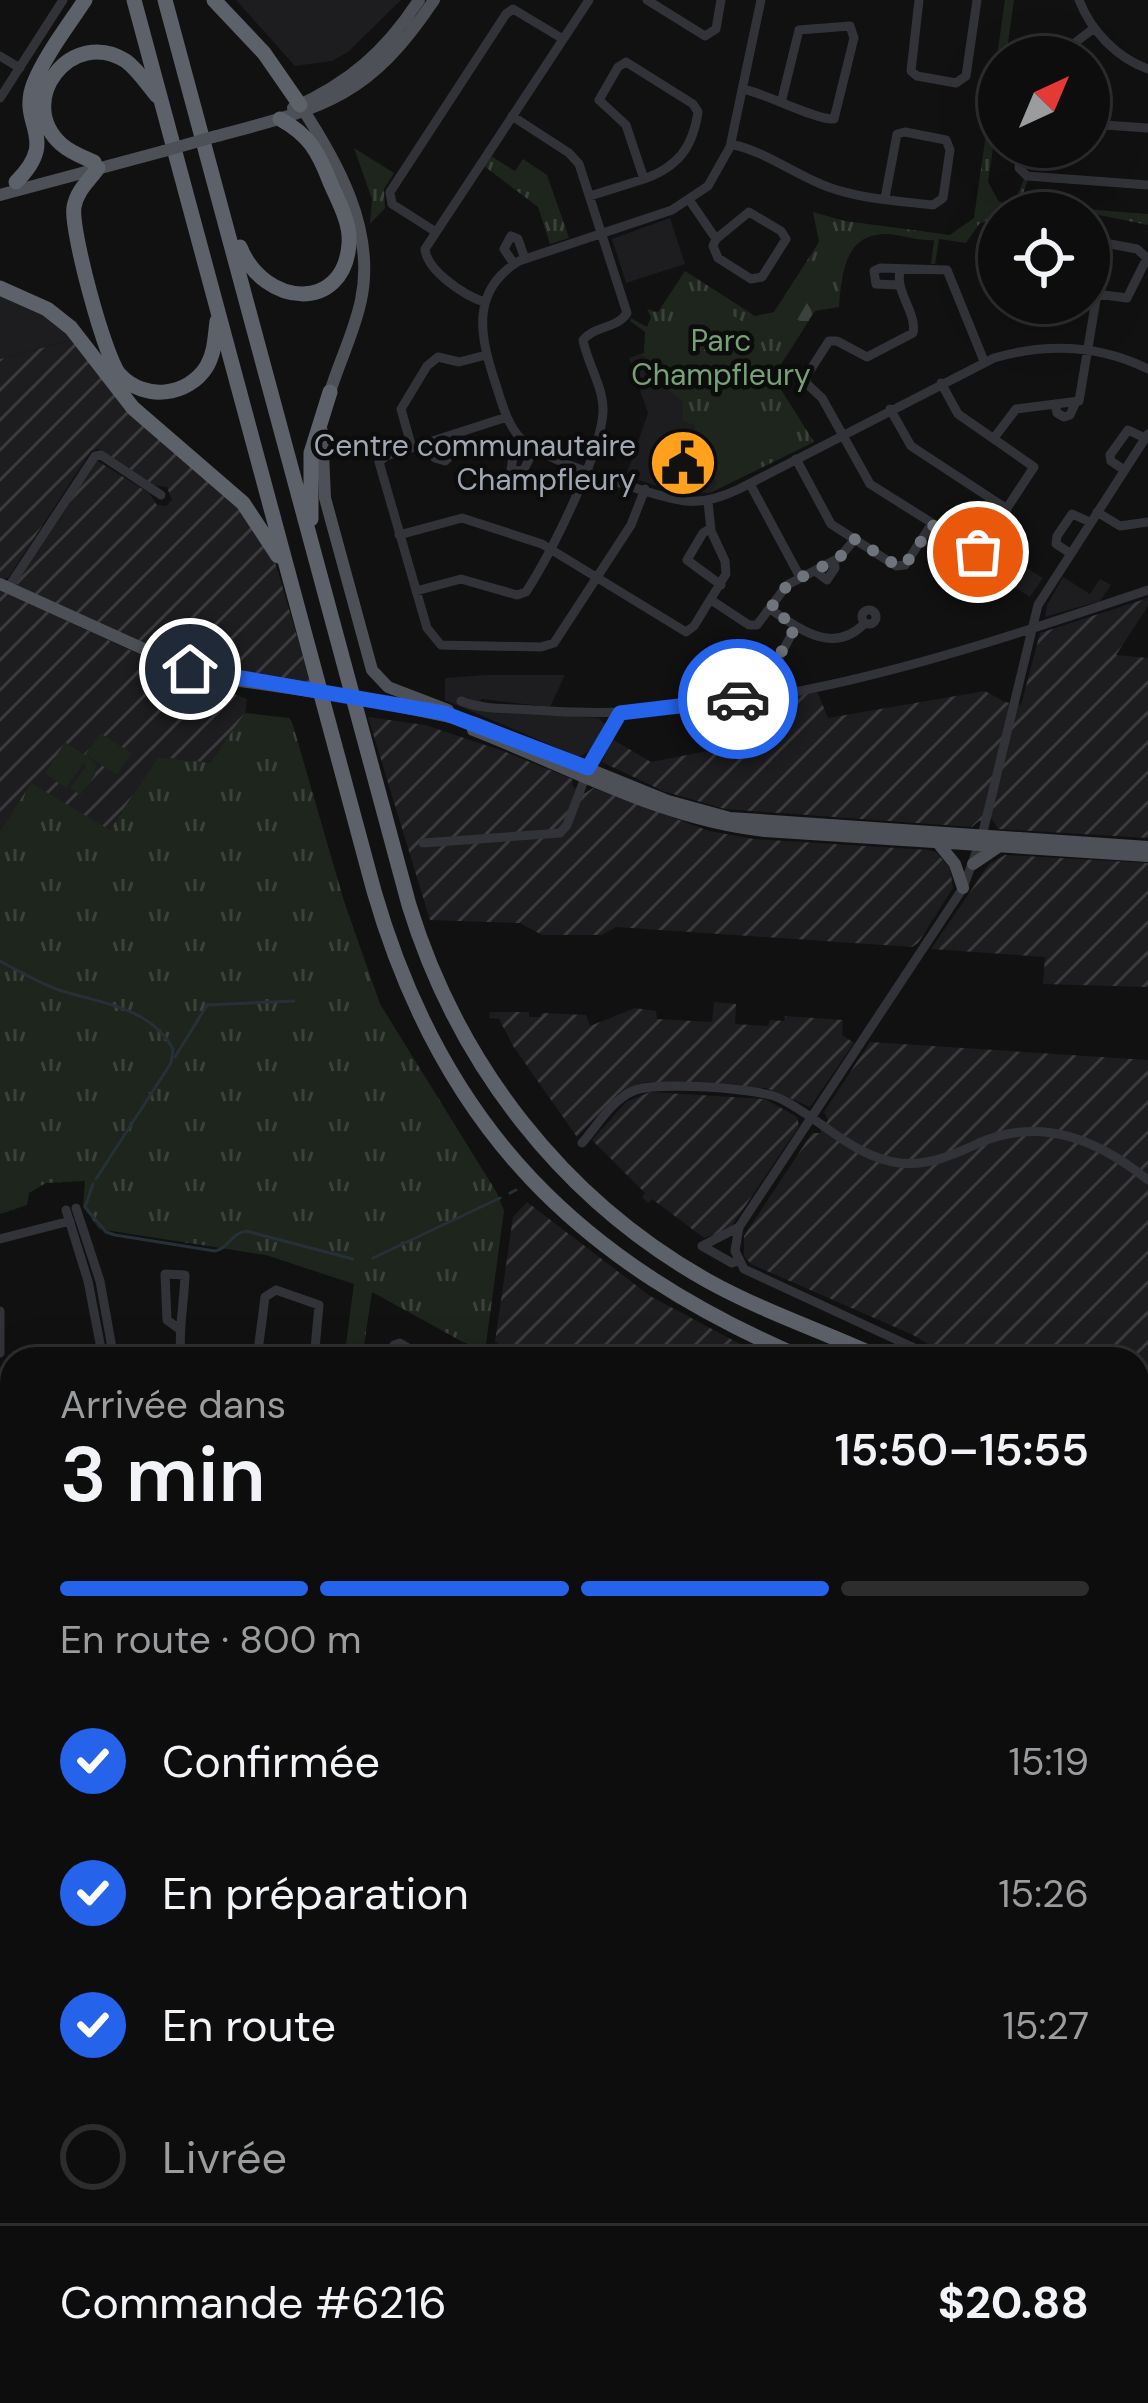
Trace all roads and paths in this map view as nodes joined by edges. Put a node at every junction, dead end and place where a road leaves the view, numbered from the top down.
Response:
1 (63, 0) edge
2 (86, 0) edge
3 (134, 0) edge
4 (165, 0) edge
5 (214, 0) edge
6 (419, 0) edge
7 (434, 0) edge
8 (589, 0) edge
9 (647, 0) edge
10 (721, 0) edge
11 (761, 0) edge
12 (920, 0) edge
13 (977, 0) edge
14 (1078, 0) edge
15 (660, 4) edge
16 (1093, 28) junction
17 (1083, 36) edge
18 (563, 39) junction
19 (0, 56) edge
20 (20, 68) junction
21 (1148, 69) edge
22 (743, 89) junction
23 (0, 98) edge
24 (782, 99) junction
25 (160, 100) junction
26 (330, 103) junction
27 (302, 108) junction
28 (512, 116) junction
29 (280, 119) junction
30 (1110, 125) edge
31 (1148, 128) edge
32 (212, 134) junction
33 (320, 134) junction
34 (731, 144) junction
35 (96, 165) junction
36 (1019, 168) edge
37 (644, 179) junction
38 (214, 184) junction
39 (1148, 185) edge
40 (5, 188) edge
41 (590, 196) junction
42 (885, 198) junction
43 (690, 201) junction
44 (436, 232) junction
45 (602, 233) junction
46 (716, 239) junction
47 (1110, 244) edge
48 (900, 271) junction
49 (898, 285) junction
50 (0, 288) edge
51 (1110, 295) edge
52 (484, 302) junction
53 (218, 312) junction
54 (1091, 324) edge
55 (1089, 350) junction
56 (486, 355) junction
57 (984, 361) junction
58 (1148, 369) edge
59 (941, 382) junction
60 (330, 392) junction
61 (890, 410) junction
62 (507, 417) junction
63 (842, 434) junction
64 (452, 436) junction
65 (1147, 436) edge
66 (994, 438) junction
67 (521, 440) junction
68 (430, 443) junction
69 (412, 448) junction
70 (534, 450) junction
71 (796, 459) junction
72 (585, 470) junction
73 (1124, 470) junction
74 (750, 484) junction
75 (645, 489) junction
76 (161, 495) dead end
77 (708, 501) junction
78 (1007, 509) junction
79 (1093, 517) junction
80 (1148, 522) edge
81 (932, 525) junction
82 (711, 528) junction
83 (399, 535) junction
84 (855, 539) junction
85 (551, 548) junction
86 (1070, 553) junction
87 (289, 574) junction
88 (597, 578) junction
89 (800, 578) junction
90 (721, 585) junction
91 (4, 586) edge
92 (323, 586) junction
93 (1148, 590) edge
94 (416, 591) junction
95 (711, 600) junction
96 (770, 609) junction
97 (865, 623) dead end
98 (796, 626) junction
99 (1031, 630) junction
100 (782, 692) junction
101 (461, 701) dead end
102 (378, 704) junction
103 (620, 713) junction
104 (459, 717) junction
105 (586, 772) junction
106 (981, 841) junction
107 (423, 842) dead end
108 (938, 843) junction
109 (998, 847) junction
110 (1148, 847) edge
111 (1148, 856) edge
112 (974, 864) junction
113 (963, 888) junction
114 (810, 1118) junction
115 (582, 1143) dead end
116 (1148, 1180) edge
117 (73, 1214) junction
118 (739, 1227) junction
119 (0, 1239) edge
120 (738, 1259) junction
121 (0, 1311) edge
122 (178, 1328) junction
123 (102, 1347) edge
124 (112, 1347) edge
125 (180, 1347) edge
126 (258, 1347) edge
127 (315, 1347) edge
128 (779, 1347) edge
129 (858, 1347) edge
130 (912, 1347) edge
131 (0, 1353) edge

1 - 20 street
2 - 40 highway
3 - 25 highway
4 - 38 highway
5 - 27 highway
6 - 27 main road
7 - 26 main road
8 - 18 street
9 - 15 street
10 - 15 street
11 - 22 street
12 - 13 street
14 - 16 street
16 - 17 street
16 - 21 street
18 - 28 street
18 - 44 street
19 - 20 street
20 - 23 street
22 - 24 street
22 - 34 street
24 - 24 street
25 - 35 highway
25 - 53 highway
26 - 27 main road
26 - 33 main road
27 - 29 main road
27 - 32 main road
27 - 33 main road
28 - 41 street
28 - 44 street
29 - 32 main road
29 - 38 highway
30 - 31 street
32 - 35 main road, bridge
33 - 60 main road
34 - 42 street
34 - 43 street
35 - 40 main road
35 - 40 main road
35 - 53 highway
36 - 39 street
37 - 37 street
37 - 41 street
38 - 92 highway
41 - 45 street
42 - 42 street
43 - 45 street
43 - 46 street
44 - 52 street
45 - 52 street
45 - 72 street
46 - 46 street
47 - 51 street
48 - 49 street
48 - 49 street
48 - 57 street
49 - 63 street
50 - 87 highway
52 - 56 street
53 - 87 highway
54 - 55 street
55 - 57 street
55 - 58 street
55 - 66 street
56 - 62 street
56 - 69 street
57 - 59 street
59 - 61 street
59 - 66 street
60 - 92 highway
60 - 104 main road
61 - 63 street
61 - 78 street
62 - 64 street
62 - 67 street
63 - 71 street
63 - 81 street
64 - 68 street
64 - 68 street
65 - 73 street
65 - 73 street
66 - 78 street
67 - 70 street
67 - 70 street
68 - 69 street
69 - 83 street
70 - 72 street
71 - 74 street
71 - 84 street
72 - 75 street
72 - 85 street
73 - 79 street
74 - 77 street
74 - 89 street
75 - 77 street
75 - 88 street
76 - 91 street
77 - 82 street
78 - 81 street
79 - 80 street
79 - 86 street
79 - 86 street
81 - 84 street
82 - 90 street
82 - 90 street
83 - 85 street
83 - 94 street
84 - 89 street
85 - 88 street
85 - 94 street
86 - 99 street
87 - 128 highway
88 - 94 street
88 - 95 street
89 - 96 street
90 - 95 street
91 - 102 main road, bridge
92 - 129 highway
93 - 99 street
95 - 96 street
96 - 98 street
97 - 98 street
98 - 100 street
99 - 100 street
99 - 106 street
100 - 103 street
101 - 103 street
102 - 104 main road
102 - 105 main road
103 - 105 street
104 - 105 main road
105 - 106 main road
105 - 107 street
105 - 108 main road
106 - 108 main road
106 - 109 main road
106 - 110 main road
106 - 112 street
108 - 113 main road
109 - 111 main road
109 - 112 main road
112 - 113 street
113 - 114 street
114 - 115 street
114 - 116 street
114 - 118 street
117 - 119 street
117 - 123 street
117 - 124 street
118 - 120 street
118 - 120 street
120 - 130 street
121 - 131 street
122 - 122 street
122 - 125 street
126 - 127 street

